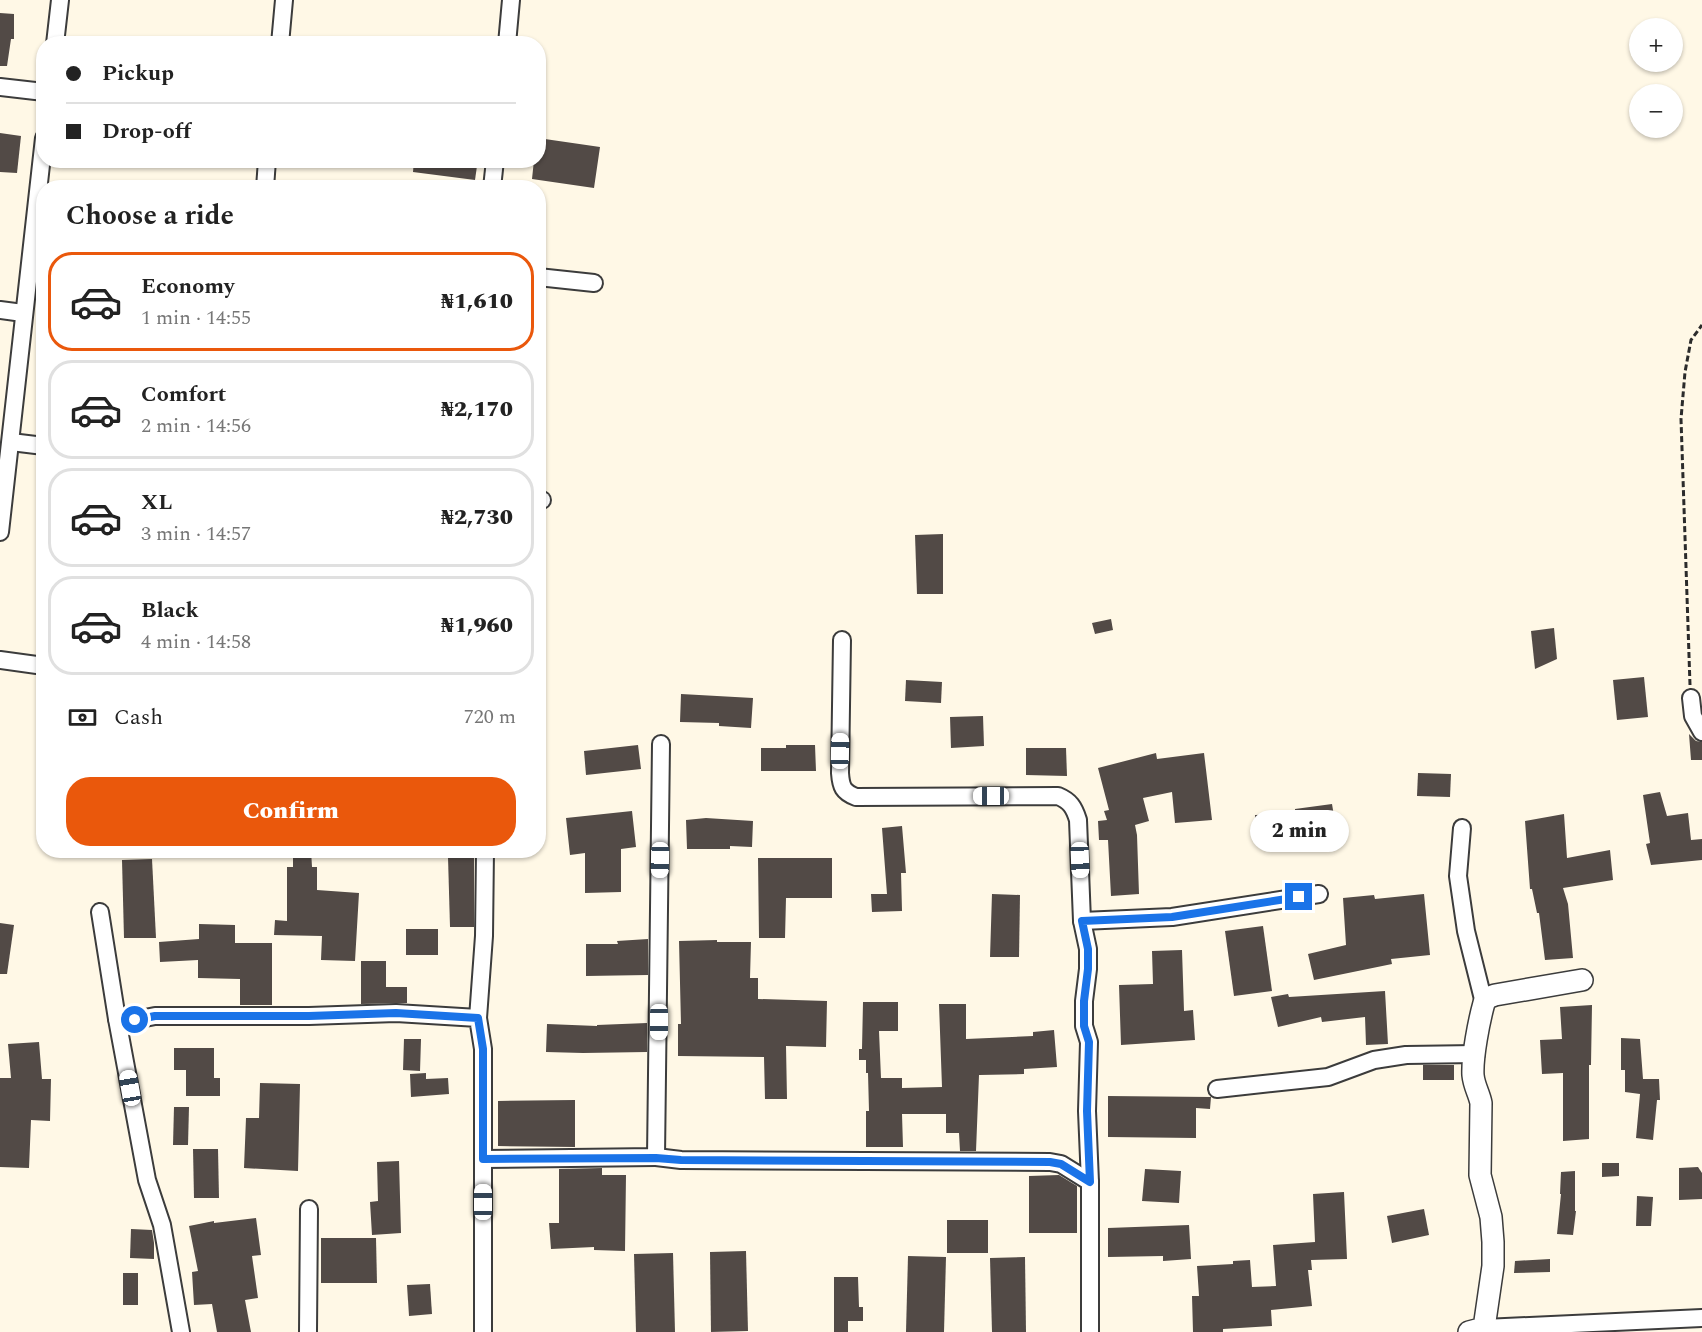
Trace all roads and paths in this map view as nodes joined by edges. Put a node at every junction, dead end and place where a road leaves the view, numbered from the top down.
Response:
1 (60, 0) edge
2 (285, 0) edge
3 (511, 0) edge
4 (56, 36) edge
5 (281, 36) edge
6 (508, 36) edge
7 (0, 87) edge
8 (36, 91) edge
9 (36, 236) edge
10 (546, 278) edge
11 (594, 283) dead end
12 (0, 310) edge
13 (23, 313) junction
14 (1702, 325) edge
15 (11, 442) junction
16 (36, 445) edge
17 (0, 532) edge
18 (842, 640) dead end
19 (0, 660) edge
20 (36, 665) edge
21 (1691, 698) joint
22 (1702, 732) edge
23 (661, 744) dead end
24 (1462, 828) dead end
25 (486, 858) edge
26 (1319, 894) dead end
27 (100, 912) dead end
28 (1082, 921) junction
29 (1582, 980) dead end
30 (1484, 1003) junction
31 (478, 1018) junction
32 (117, 1019) junction
33 (1476, 1054) junction
34 (1217, 1089) dead end
35 (656, 1158) junction
36 (483, 1159) junction
37 (1090, 1182) junction
38 (309, 1209) dead end
39 (1702, 1318) edge
40 (1476, 1330) edge
41 (181, 1332) edge
42 (308, 1332) edge
43 (483, 1332) edge
44 (1090, 1332) edge

1 - 4 street
2 - 5 street
3 - 6 street
7 - 8 street
9 - 13 street
10 - 11 street
12 - 13 street
13 - 15 street
14 - 21 path
15 - 16 street
15 - 17 street
18 - 28 street
19 - 20 street
21 - 22 street
23 - 35 street
24 - 30 street
25 - 31 street
26 - 28 street
27 - 32 street
28 - 37 street
29 - 30 street
30 - 33 street
31 - 32 street
31 - 36 street
32 - 41 street
33 - 34 street
33 - 40 street
35 - 36 street
35 - 37 street
36 - 43 street
37 - 44 street
38 - 42 street
39 - 40 street

